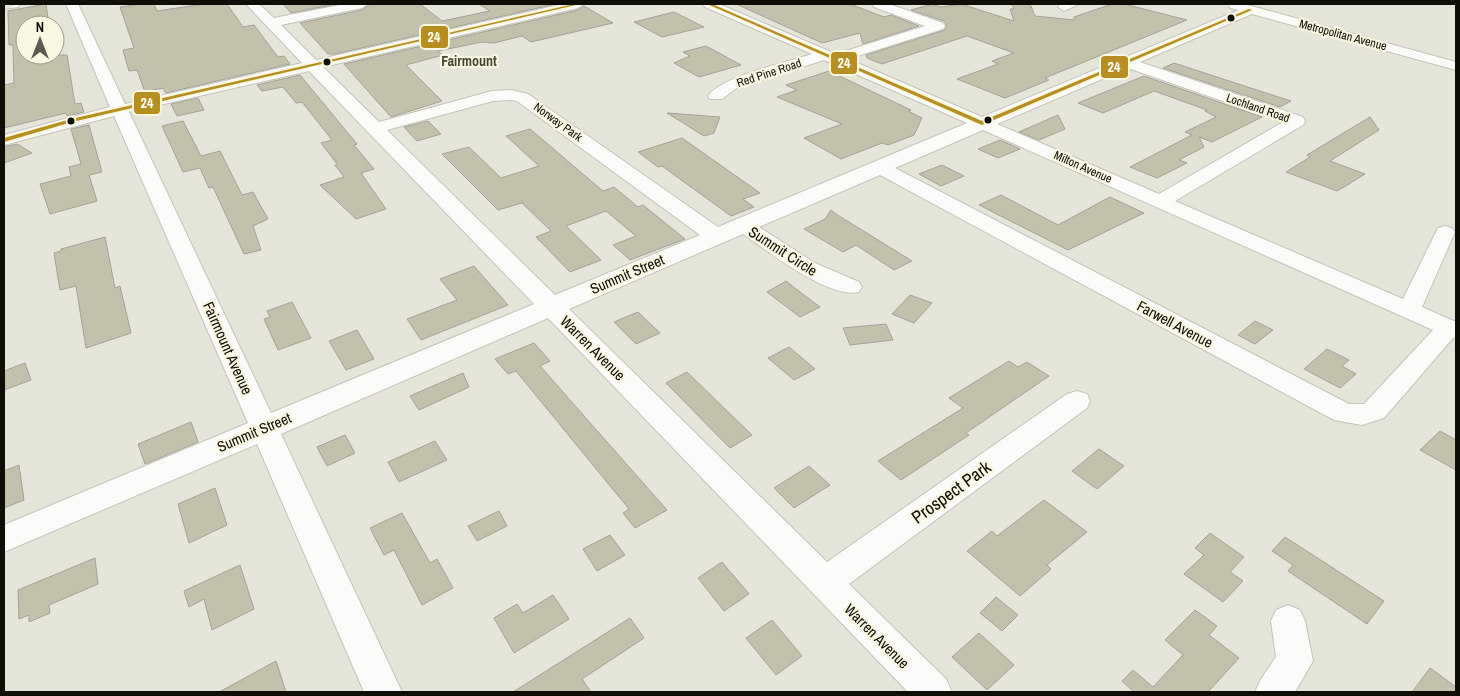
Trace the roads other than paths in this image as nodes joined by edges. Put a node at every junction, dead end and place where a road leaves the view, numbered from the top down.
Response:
1 (8, 4) edge
2 (14, 4) edge
3 (72, 4) edge
4 (252, 4) edge
5 (362, 4) edge
6 (578, 4) edge
7 (709, 4) edge
8 (878, 4) edge
9 (1229, 4) edge
10 (4, 5) edge
11 (1250, 10) junction
12 (271, 23) junction
13 (830, 57) junction
14 (1126, 62) junction
15 (313, 65) junction
16 (1456, 66) edge
17 (716, 96) dead end
18 (120, 109) junction
19 (982, 123) junction
20 (375, 128) junction
21 (4, 140) edge
22 (879, 167) junction
23 (1161, 201) junction
24 (743, 224) junction
25 (1445, 232) dead end
26 (716, 236) junction
27 (851, 287) dead end
28 (551, 306) junction
29 (1409, 310) junction
30 (1452, 329) edge
31 (1077, 401) dead end
32 (264, 428) junction
33 (4, 539) edge
34 (824, 583) junction
35 (1288, 621) dead end
36 (384, 692) edge
37 (932, 692) edge
38 (1274, 692) edge

1 - 10 main road
2 - 10 street
3 - 18 street, Fairmount Avenue
4 - 12 street, Warren Avenue
5 - 12 street
6 - 15 street
7 - 13 street, Milton Avenue
8 - 13 street, Red Pine Road
9 - 11 street, Metropolitan Avenue
11 - 14 street, Summit Street
11 - 16 street, Metropolitan Avenue
12 - 15 street, Warren Avenue
13 - 17 street, Red Pine Road
13 - 19 street, Milton Avenue
14 - 19 street, Summit Street
14 - 23 street, Lochland Road
15 - 18 street
15 - 20 street, Warren Avenue
18 - 21 street
18 - 32 street, Fairmount Avenue
19 - 22 street, Summit Street
19 - 23 street, Milton Avenue
20 - 26 street, Norway Park
20 - 28 street, Warren Avenue
22 - 24 street, Summit Street
22 - 30 street, Farwell Avenue
23 - 29 street, Milton Avenue
24 - 26 street, Summit Street
24 - 27 street, Summit Circle
25 - 29 street
26 - 28 street, Summit Street
28 - 32 street, Summit Street
28 - 34 street, Warren Avenue
29 - 30 street, Milton Avenue
31 - 34 street, Prospect Park
32 - 33 street, Summit Street
32 - 36 street, Fairmount Avenue
34 - 37 street, Warren Avenue
35 - 38 street

